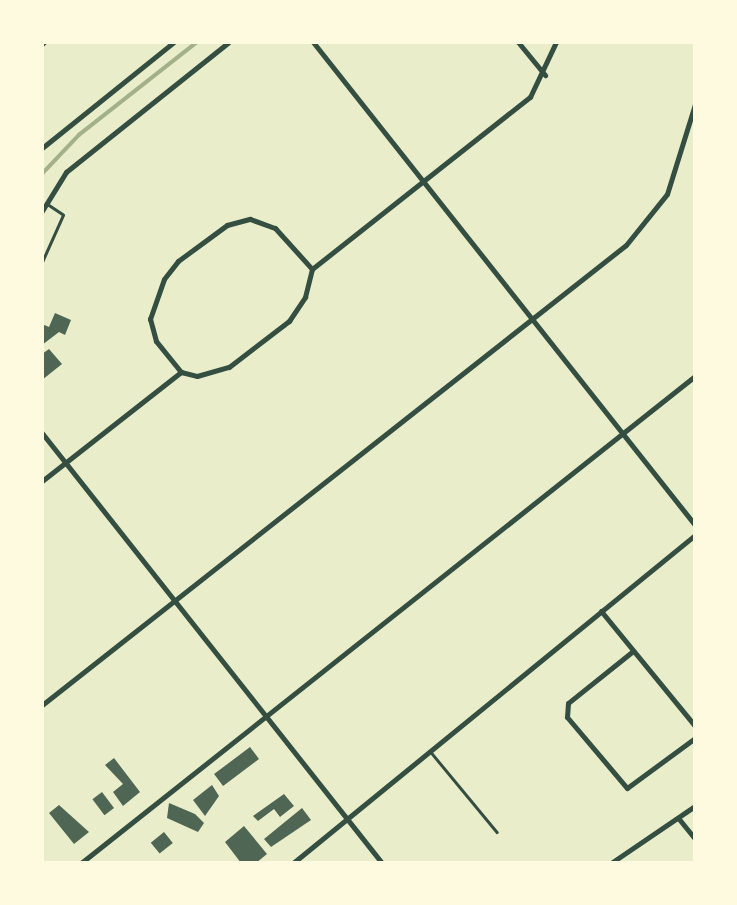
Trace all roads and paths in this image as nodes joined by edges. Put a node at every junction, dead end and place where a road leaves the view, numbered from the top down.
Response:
1 (174, 42) edge
2 (229, 42) edge
3 (313, 42) edge
4 (518, 42) edge
5 (556, 42) edge
6 (545, 75) junction
7 (695, 104) edge
8 (42, 148) edge
9 (424, 182) junction
10 (44, 202) edge
11 (42, 211) edge
12 (42, 262) edge
13 (312, 269) junction
14 (532, 319) junction
15 (181, 372) junction
16 (695, 376) edge
17 (42, 433) edge
18 (622, 433) junction
19 (66, 463) junction
20 (42, 481) edge
21 (695, 525) edge
22 (695, 535) edge
23 (175, 601) junction
24 (601, 611) junction
25 (633, 650) junction
26 (42, 705) edge
27 (265, 716) junction
28 (695, 726) edge
29 (695, 738) edge
30 (429, 751) junction
31 (695, 806) edge
32 (346, 818) junction
33 (679, 819) junction
34 (497, 832) dead end
35 (695, 839) edge
36 (81, 863) edge
37 (293, 863) edge
38 (382, 863) edge
39 (611, 863) edge

1 - 8 street
2 - 10 street
3 - 9 street
4 - 6 street
5 - 6 street
6 - 9 street
7 - 14 street
9 - 13 street
9 - 14 street
10 - 11 street
10 - 12 lane
13 - 15 street
13 - 15 street
14 - 18 street
14 - 23 street
15 - 19 street
16 - 18 street
17 - 19 street
18 - 21 street
18 - 27 street
19 - 20 street
19 - 23 street
22 - 24 street
23 - 26 street
23 - 27 street
24 - 25 street
24 - 30 street
25 - 28 street
25 - 29 street
27 - 32 street
27 - 36 street
30 - 32 street
30 - 34 lane
31 - 33 street
32 - 37 street
32 - 38 street
33 - 35 street
33 - 39 street

